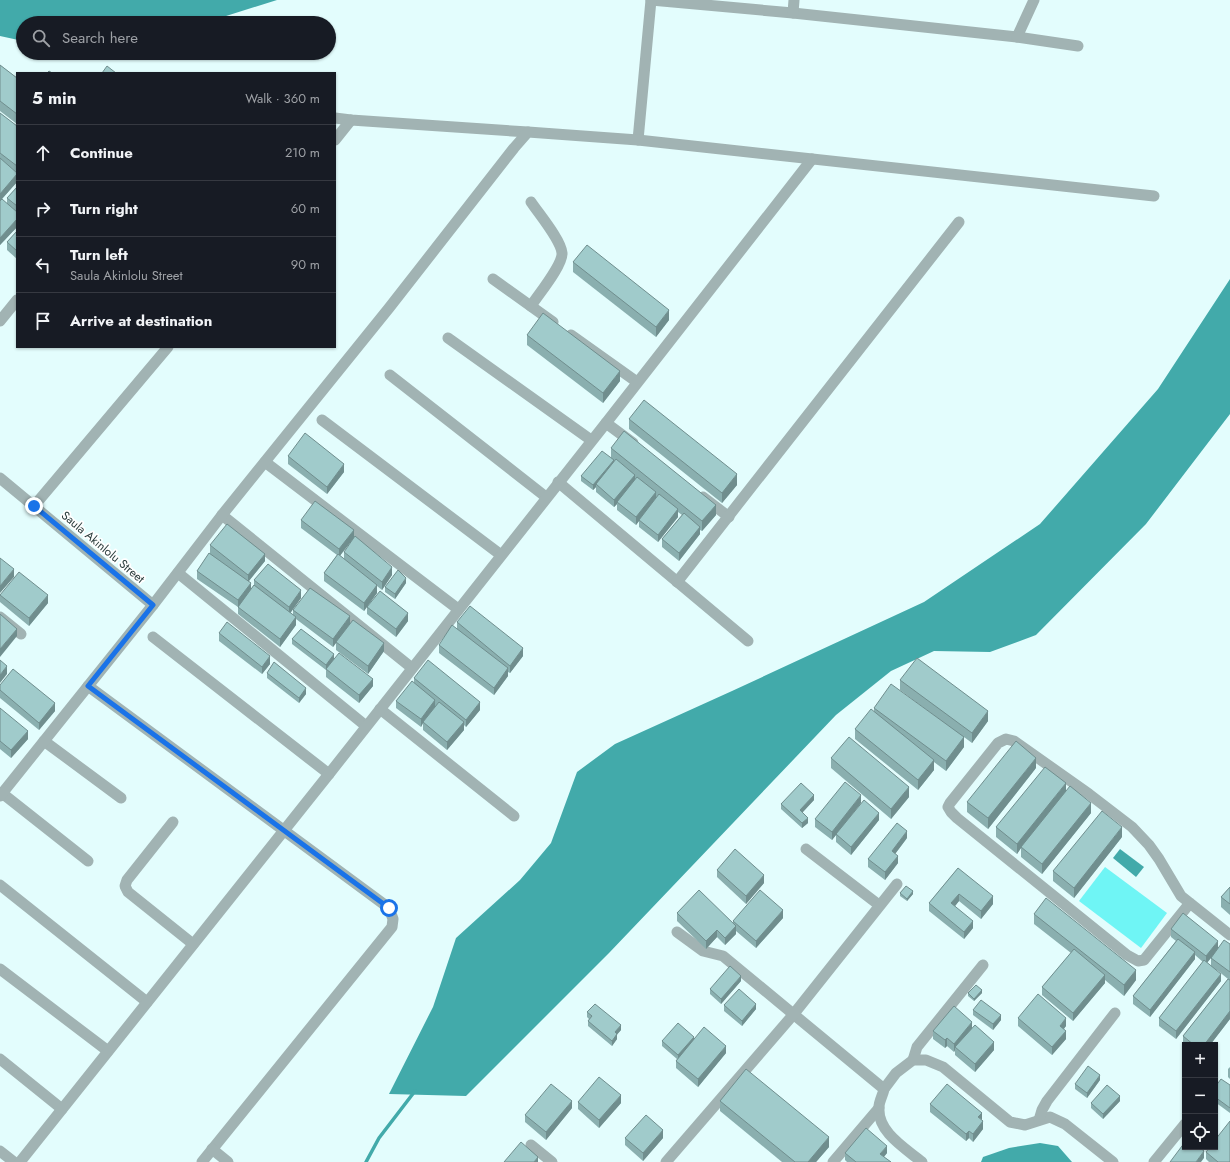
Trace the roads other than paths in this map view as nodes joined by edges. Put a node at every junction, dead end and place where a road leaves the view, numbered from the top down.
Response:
1 (651, 0) edge
2 (794, 0) edge
3 (1034, 0) edge
4 (793, 13) junction
5 (1017, 37) junction
6 (1078, 46) dead end
7 (336, 118) edge
8 (351, 120) junction
9 (528, 132) junction
10 (336, 139) edge
11 (638, 140) junction
12 (812, 159) junction
13 (1154, 196) dead end
14 (531, 202) dead end
15 (959, 222) dead end
16 (493, 279) dead end
17 (16, 301) edge
18 (530, 306) junction
19 (0, 321) edge
20 (448, 338) dead end
21 (167, 348) edge
22 (390, 375) dead end
23 (637, 382) junction
24 (322, 420) dead end
25 (606, 423) junction
26 (591, 440) junction
27 (643, 451) edge
28 (265, 462) junction
29 (0, 478) edge
30 (558, 482) junction
31 (692, 488) edge
32 (546, 497) junction
33 (34, 506) junction
34 (222, 515) junction
35 (729, 517) junction
36 (501, 555) junction
37 (178, 573) junction
38 (677, 582) junction
39 (153, 605) junction
40 (458, 609) junction
41 (0, 617) edge
42 (21, 634) dead end
43 (153, 637) dead end
44 (748, 641) dead end
45 (412, 668) junction
46 (88, 686) junction
47 (380, 709) junction
48 (366, 726) junction
49 (44, 741) junction
50 (329, 774) junction
51 (1, 794) edge
52 (121, 798) dead end
53 (514, 816) dead end
54 (172, 822) dead end
55 (284, 830) junction
56 (806, 849) dead end
57 (88, 861) dead end
58 (897, 884) dead end
59 (0, 885) edge
60 (1190, 903) junction
61 (879, 905) junction
62 (677, 932) dead end
63 (1230, 935) edge
64 (193, 944) junction
65 (983, 965) dead end
66 (0, 969) edge
67 (147, 1002) junction
68 (1115, 1013) dead end
69 (793, 1015) junction
70 (108, 1051) junction
71 (0, 1059) edge
72 (913, 1060) junction
73 (884, 1089) junction
74 (879, 1108) junction
75 (62, 1109) junction
76 (1039, 1120) junction
77 (1182, 1128) edge
78 (531, 1145) dead end
79 (212, 1149) junction
80 (0, 1151) edge
81 (14, 1162) edge
82 (20, 1162) edge
83 (202, 1162) edge
84 (228, 1162) edge
85 (552, 1162) edge
86 (666, 1162) edge
87 (833, 1162) edge
88 (922, 1162) edge
89 (1112, 1162) edge
90 (1154, 1162) edge

1 - 4 street
1 - 11 street
2 - 4 street
3 - 5 street
4 - 5 street
5 - 6 street
7 - 8 street
8 - 9 street
8 - 10 street
9 - 11 street
9 - 28 street
11 - 12 street
12 - 13 street
12 - 23 street
14 - 18 street
15 - 35 street
16 - 18 street
17 - 19 street
18 - 23 street
20 - 26 street
21 - 33 street
22 - 32 street
23 - 25 street
24 - 36 street
25 - 26 street
25 - 27 street
26 - 30 street
28 - 34 street
28 - 40 street
29 - 33 street, Saula Akinlolu Street
30 - 32 street
30 - 38 street
31 - 35 street
32 - 36 street
33 - 39 street, Saula Akinlolu Street
34 - 37 street
34 - 45 street
35 - 38 street
36 - 40 street
37 - 39 street
37 - 48 street
38 - 44 street
39 - 46 street
40 - 45 street
41 - 42 street
43 - 50 street
45 - 47 street
46 - 49 street
46 - 55 street
47 - 48 street
47 - 53 street
48 - 50 street
49 - 51 street
49 - 52 street
50 - 55 street
51 - 57 street
54 - 64 street
55 - 64 street
55 - 79 street
56 - 61 street
58 - 61 street
59 - 67 street
60 - 60 street
60 - 63 street
61 - 69 street
62 - 69 street
64 - 67 street
65 - 72 street
66 - 70 street
67 - 70 street
68 - 76 street
69 - 73 street
69 - 86 street
70 - 75 street
71 - 75 street
72 - 73 street
72 - 76 street
73 - 74 street
74 - 87 street
74 - 88 street
75 - 82 street
76 - 89 street
77 - 90 street
78 - 85 street
79 - 83 street
79 - 84 street
80 - 81 street

